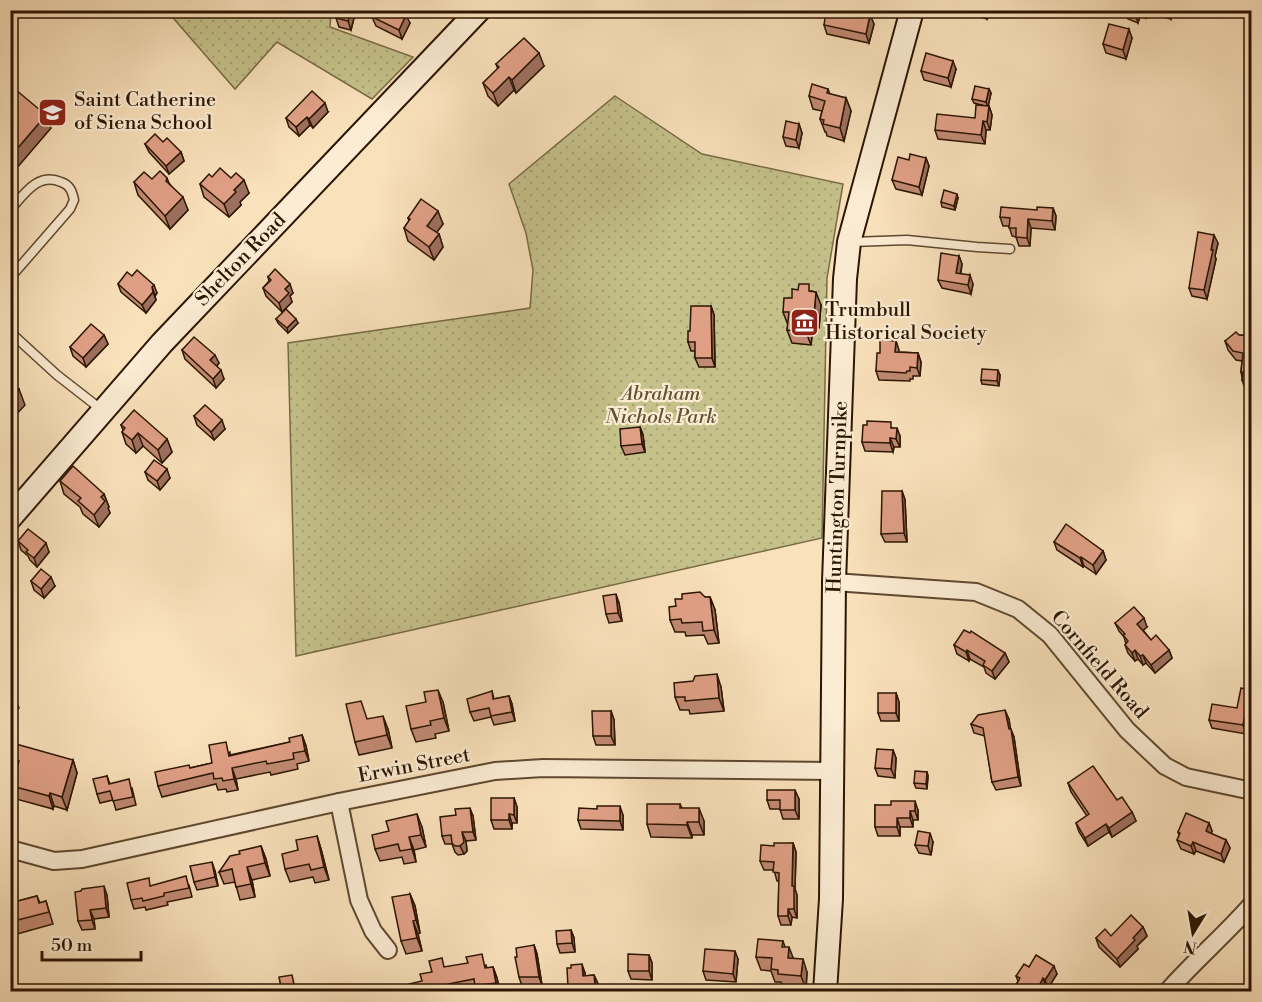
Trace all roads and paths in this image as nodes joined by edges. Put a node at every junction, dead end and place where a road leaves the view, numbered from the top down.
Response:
1 (479, 10) edge
2 (912, 10) edge
3 (10, 210) edge
4 (849, 242) junction
5 (1010, 249) dead end
6 (10, 278) edge
7 (10, 332) edge
8 (102, 410) junction
9 (10, 518) edge
10 (834, 582) junction
11 (833, 771) junction
12 (1251, 791) edge
13 (339, 802) junction
14 (10, 849) edge
15 (1251, 904) edge
16 (387, 950) dead end
17 (825, 992) edge
18 (1167, 992) edge

1 - 8 main road, Shelton Road
2 - 4 main road, Huntington Turnpike
3 - 6 lane
4 - 5 lane
4 - 10 main road, Huntington Turnpike
7 - 8 lane
8 - 9 main road, Shelton Road
10 - 11 main road, Huntington Turnpike
10 - 12 street, Cornfield Road
11 - 13 street, Erwin Street
11 - 17 main road, Huntington Turnpike
13 - 14 street, Erwin Street
13 - 16 street
15 - 18 street

